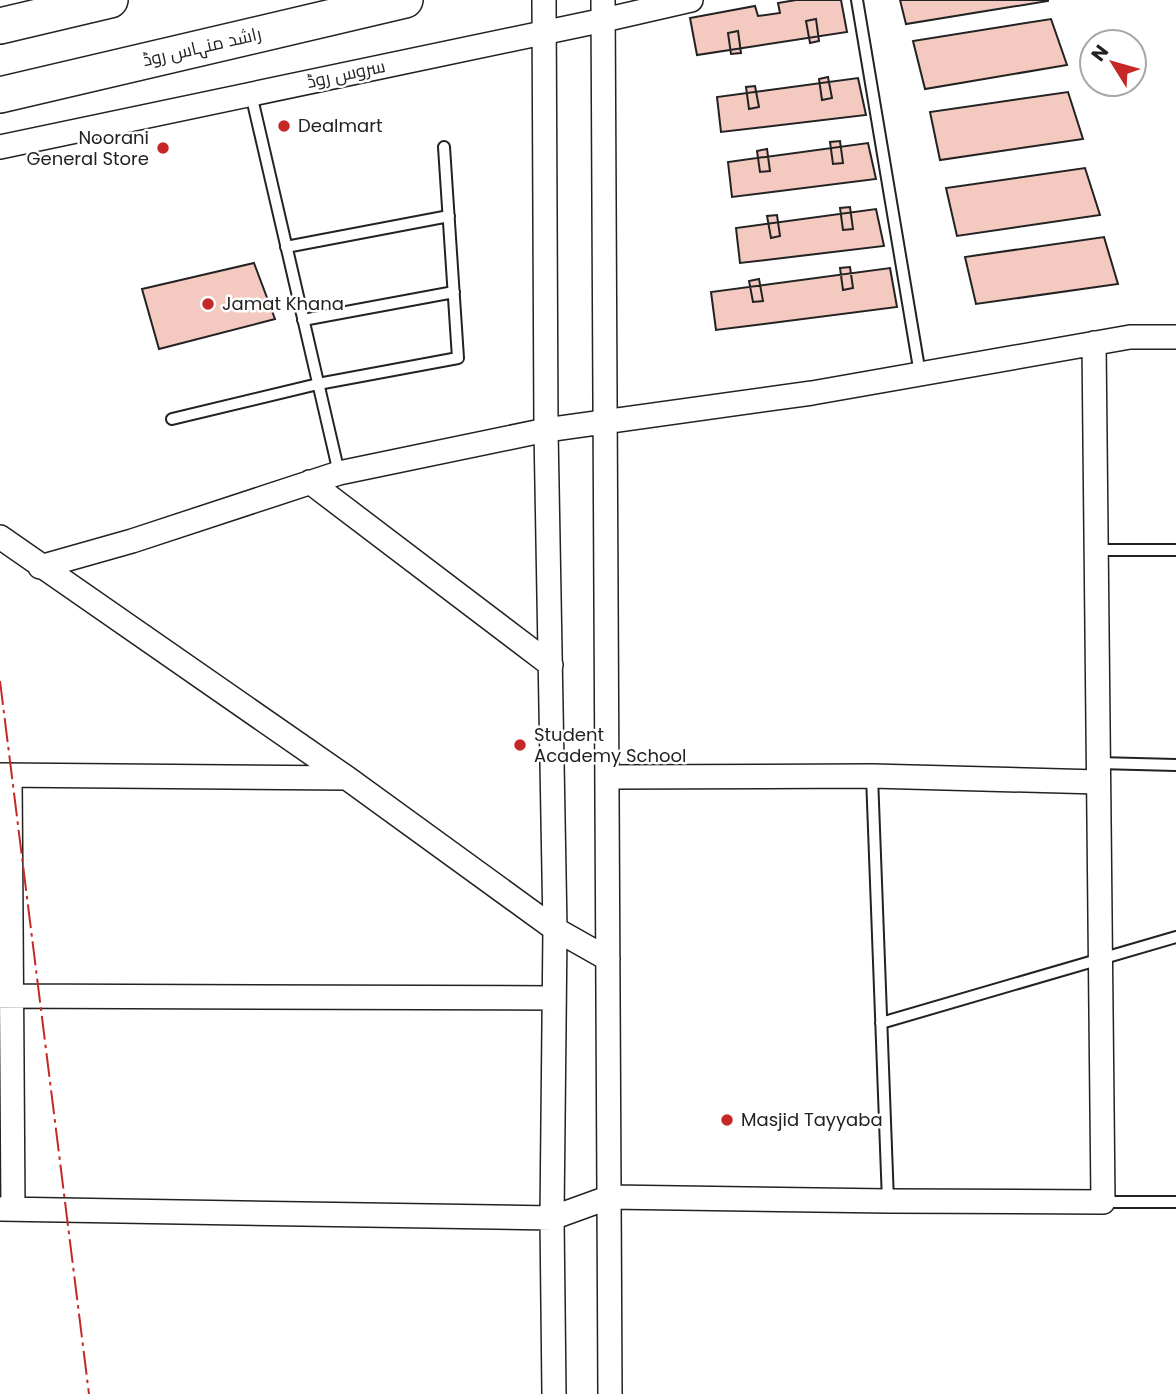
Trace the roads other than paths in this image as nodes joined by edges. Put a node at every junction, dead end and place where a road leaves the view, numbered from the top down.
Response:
1 (110, 0) edge
2 (405, 0) edge
3 (544, 0) edge
4 (691, 0) edge
5 (857, 0) edge
6 (603, 10) edge
7 (0, 26) edge
8 (546, 32) junction
9 (251, 94) junction
10 (0, 95) edge
11 (0, 146) edge
12 (444, 147) dead end
13 (449, 216) junction
14 (286, 247) junction
15 (454, 292) junction
16 (303, 320) junction
17 (1176, 337) edge
18 (1094, 343) junction
19 (920, 374) junction
20 (318, 384) junction
21 (172, 419) dead end
22 (604, 422) junction
23 (546, 430) junction
24 (339, 473) junction
25 (310, 482) junction
26 (0, 537) edge
27 (1096, 550) junction
28 (1176, 550) edge
29 (21, 558) edge
30 (551, 665) junction
31 (1176, 765) edge
32 (1098, 773) junction
33 (5, 775) edge
34 (872, 776) junction
35 (607, 777) junction
36 (347, 778) junction
37 (555, 929) junction
38 (1176, 937) edge
39 (608, 959) junction
40 (1100, 960) junction
41 (6, 996) edge
42 (554, 998) junction
43 (881, 1023) junction
44 (610, 1197) junction
45 (888, 1201) junction
46 (1103, 1202) junction
47 (1176, 1202) edge
48 (6, 1209) edge
49 (552, 1218) junction
50 (554, 1394) edge
51 (610, 1394) edge

1 - 7 main road
2 - 10 main road, راشد منہاس روڈ
3 - 8 street
4 - 6 street, سروس روڈ
5 - 19 lane
6 - 8 street, سروس روڈ
6 - 22 street
8 - 9 street, سروس روڈ
8 - 23 street
9 - 11 street, سروس روڈ
9 - 14 lane
12 - 13 lane
13 - 14 lane
13 - 15 lane
14 - 16 lane
15 - 16 lane
15 - 20 lane
16 - 20 lane
17 - 18 street
18 - 19 street
18 - 27 street
19 - 22 street
20 - 21 lane
20 - 24 lane
22 - 23 street
22 - 35 street
23 - 24 street
23 - 30 street
24 - 25 street
25 - 29 street
25 - 30 street
26 - 29 street
27 - 28 lane
27 - 32 street
29 - 36 street
30 - 37 street
31 - 32 lane
32 - 34 street
32 - 40 street
33 - 36 street
33 - 41 street
34 - 35 street
34 - 43 lane
35 - 39 street
36 - 37 street
37 - 39 street
37 - 42 street
38 - 40 lane
39 - 44 street
40 - 43 lane
40 - 46 street
41 - 42 street
41 - 48 street
42 - 49 street
43 - 45 lane
44 - 45 street
44 - 49 street
44 - 51 street
45 - 46 street
46 - 47 lane
48 - 49 street
49 - 50 street

